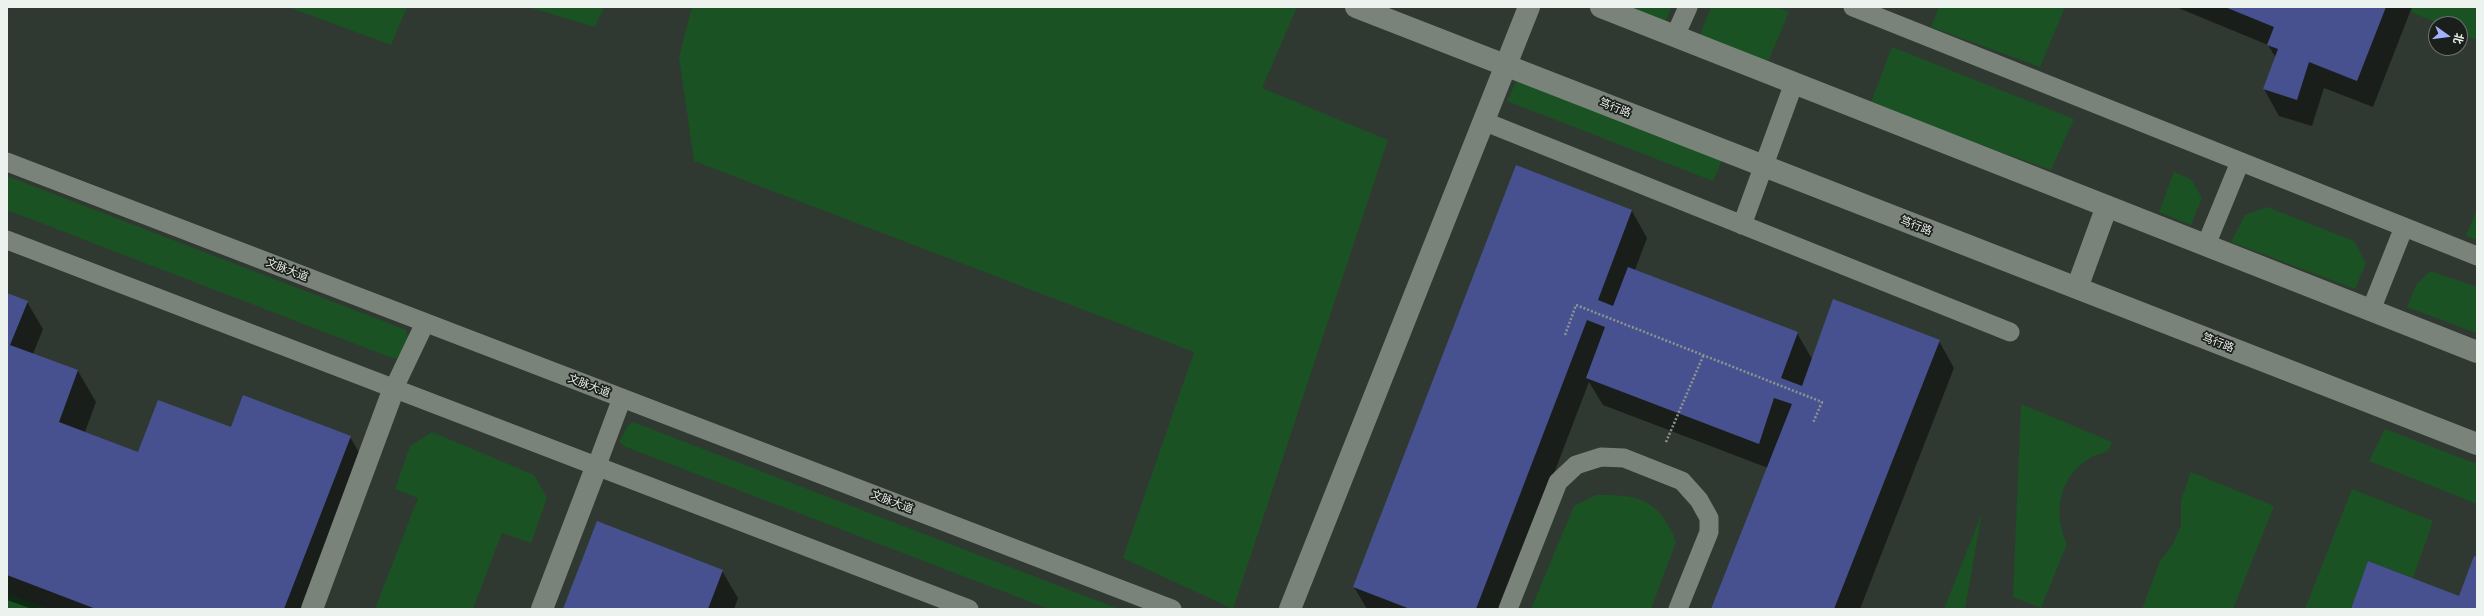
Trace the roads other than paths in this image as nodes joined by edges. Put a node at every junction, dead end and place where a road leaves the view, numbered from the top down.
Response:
1 (1356, 7) edge
2 (1529, 7) edge
3 (1600, 7) edge
4 (1688, 7) edge
5 (1853, 7) edge
6 (1676, 36) junction
7 (1506, 65) junction
8 (1794, 83) junction
9 (1483, 121) junction
10 (7, 162) edge
11 (2240, 162) junction
12 (1765, 166) junction
13 (2107, 206) junction
14 (1742, 225) junction
15 (2404, 227) junction
16 (7, 240) edge
17 (2206, 245) junction
18 (2477, 256) edge
19 (2076, 288) junction
20 (2371, 310) junction
21 (425, 323) junction
22 (2010, 332) dead end
23 (2477, 352) edge
24 (394, 388) junction
25 (622, 398) junction
26 (2475, 439) edge
27 (597, 465) junction
28 (312, 609) edge
29 (542, 609) edge
30 (969, 609) edge
31 (1172, 609) edge
32 (1290, 609) edge
33 (1508, 609) edge
34 (1678, 609) edge

1 - 7 street, 笃行路
2 - 7 street
3 - 6 street
4 - 6 lane
5 - 11 lane
6 - 8 street
7 - 9 street
7 - 12 street, 笃行路
8 - 12 lane
8 - 13 street
9 - 14 lane
9 - 32 street
10 - 21 lane, 文脉大道
11 - 15 lane
11 - 17 lane
12 - 14 lane
12 - 19 street, 笃行路
13 - 17 street
13 - 19 street
14 - 22 lane
15 - 18 lane
15 - 20 lane
16 - 24 lane
17 - 20 street
19 - 26 street, 笃行路
20 - 23 street
21 - 24 lane
21 - 25 lane, 文脉大道
24 - 27 lane
24 - 28 street
25 - 27 lane
25 - 31 lane, 文脉大道
27 - 29 street
27 - 30 lane
33 - 34 lane

